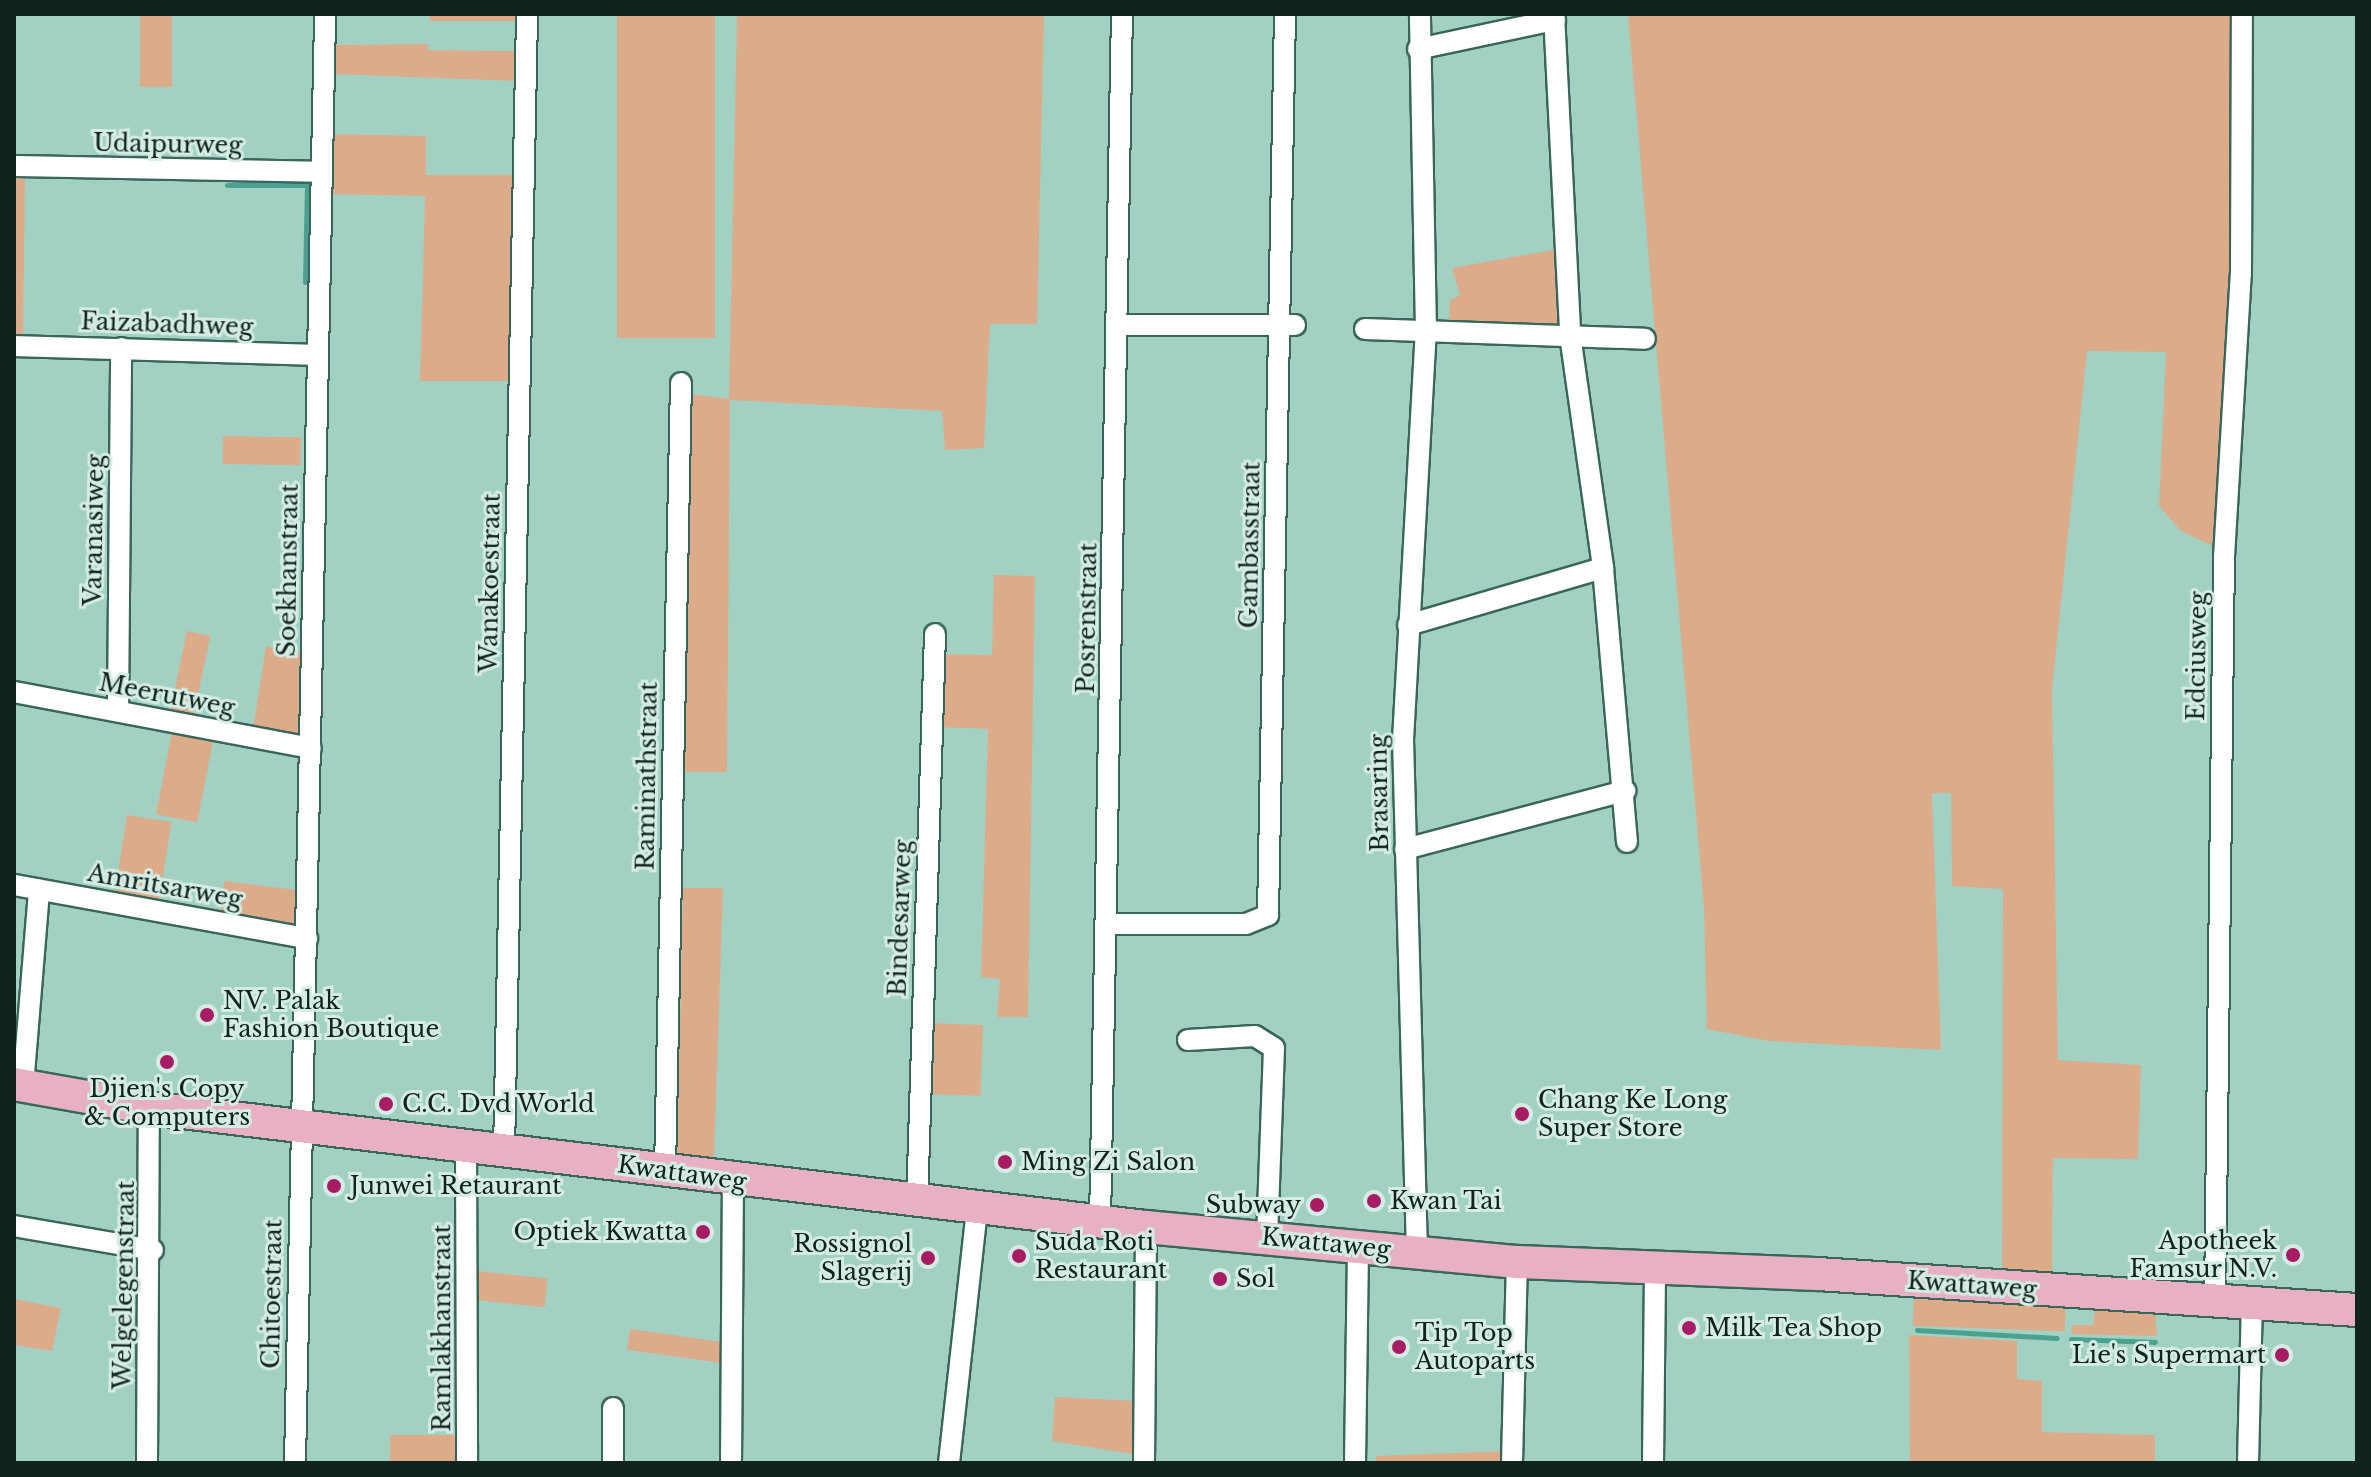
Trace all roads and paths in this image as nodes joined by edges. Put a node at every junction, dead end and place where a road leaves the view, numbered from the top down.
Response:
1 (325, 14) edge
2 (527, 14) edge
3 (1122, 14) edge
4 (1285, 14) edge
5 (1420, 14) edge
6 (2242, 14) edge
7 (1554, 17) edge
8 (1418, 49) junction
9 (14, 166) edge
10 (321, 172) junction
11 (1118, 325) junction
12 (1287, 326) junction
13 (1365, 329) dead end
14 (1426, 331) junction
15 (1570, 335) junction
16 (1645, 339) dead end
17 (14, 346) edge
18 (121, 348) junction
19 (318, 355) junction
20 (681, 383) dead end
21 (1603, 568) junction
22 (1408, 625) junction
23 (935, 634) dead end
24 (14, 692) edge
25 (118, 711) junction
26 (311, 748) junction
27 (1625, 791) junction
28 (1627, 842) dead end
29 (1405, 849) junction
30 (14, 885) edge
31 (39, 890) junction
32 (1109, 924) junction
33 (307, 938) junction
34 (1188, 1040) dead end
35 (19, 1085) edge
36 (149, 1108) junction
37 (301, 1126) junction
38 (466, 1146) junction
39 (504, 1152) junction
40 (665, 1171) junction
41 (733, 1181) junction
42 (917, 1204) junction
43 (977, 1209) junction
44 (1100, 1223) junction
45 (14, 1226) edge
46 (1146, 1227) junction
47 (1267, 1238) junction
48 (1358, 1246) junction
49 (153, 1250) junction
50 (1417, 1253) junction
51 (1517, 1262) junction
52 (1655, 1267) junction
53 (2215, 1300) junction
54 (2252, 1302) junction
55 (2357, 1310) edge
56 (613, 1408) dead end
57 (147, 1463) edge
58 (295, 1463) edge
59 (467, 1463) edge
60 (613, 1463) edge
61 (731, 1463) edge
62 (949, 1463) edge
63 (1144, 1463) edge
64 (1355, 1463) edge
65 (1512, 1463) edge
66 (1653, 1463) edge
67 (2248, 1463) edge

1 - 10 street, Soekhanstraat
2 - 39 street, Wanakoestraat
3 - 11 street, Posrenstraat
4 - 12 street, Gambasstraat
5 - 8 street, Brasaring
6 - 53 street, Edciusweg
7 - 8 street
7 - 15 street
8 - 14 street, Brasaring
9 - 10 street, Udaipurweg
10 - 19 street, Soekhanstraat
11 - 12 street
11 - 32 street, Posrenstraat
12 - 32 street, Gambasstraat
13 - 14 street
14 - 15 street
14 - 22 street, Brasaring
15 - 16 street
15 - 21 street
17 - 18 street, Faizabadhweg
18 - 19 street, Faizabadhweg
18 - 25 street, Varanasiweg
19 - 26 street, Soekhanstraat
20 - 40 street, Raminathstraat
21 - 22 street
21 - 27 street
22 - 29 street, Brasaring
23 - 42 street, Bindesarweg
24 - 25 street, Meerutweg
25 - 26 street, Meerutweg
26 - 33 street, Soekhanstraat
27 - 28 street
27 - 29 street
29 - 50 street, Brasaring
30 - 31 street, Amritsarweg
31 - 33 street, Amritsarweg
31 - 35 street
32 - 44 street, Posrenstraat
33 - 37 street, Soekhanstraat
34 - 47 street
35 - 36 main road, Kwattaweg
36 - 37 main road, Kwattaweg
36 - 49 street, Welgelegenstraat
37 - 38 main road, Kwattaweg
37 - 58 street, Chitoestraat
38 - 39 main road, Kwattaweg
38 - 59 street, Ramlakhanstraat
39 - 40 main road, Kwattaweg
40 - 41 main road, Kwattaweg
41 - 42 main road, Kwattaweg
41 - 61 street
42 - 43 main road, Kwattaweg
43 - 44 main road, Kwattaweg
43 - 62 street
44 - 46 main road, Kwattaweg
45 - 49 street
46 - 47 main road, Kwattaweg
46 - 63 street
47 - 48 main road, Kwattaweg
48 - 50 main road, Kwattaweg
48 - 64 street
49 - 57 street, Welgelegenstraat
50 - 51 main road, Kwattaweg
51 - 52 main road, Kwattaweg
51 - 65 street
52 - 53 main road, Kwattaweg
52 - 66 street
53 - 54 main road, Kwattaweg
54 - 55 main road, Kwattaweg
54 - 67 street
56 - 60 street

